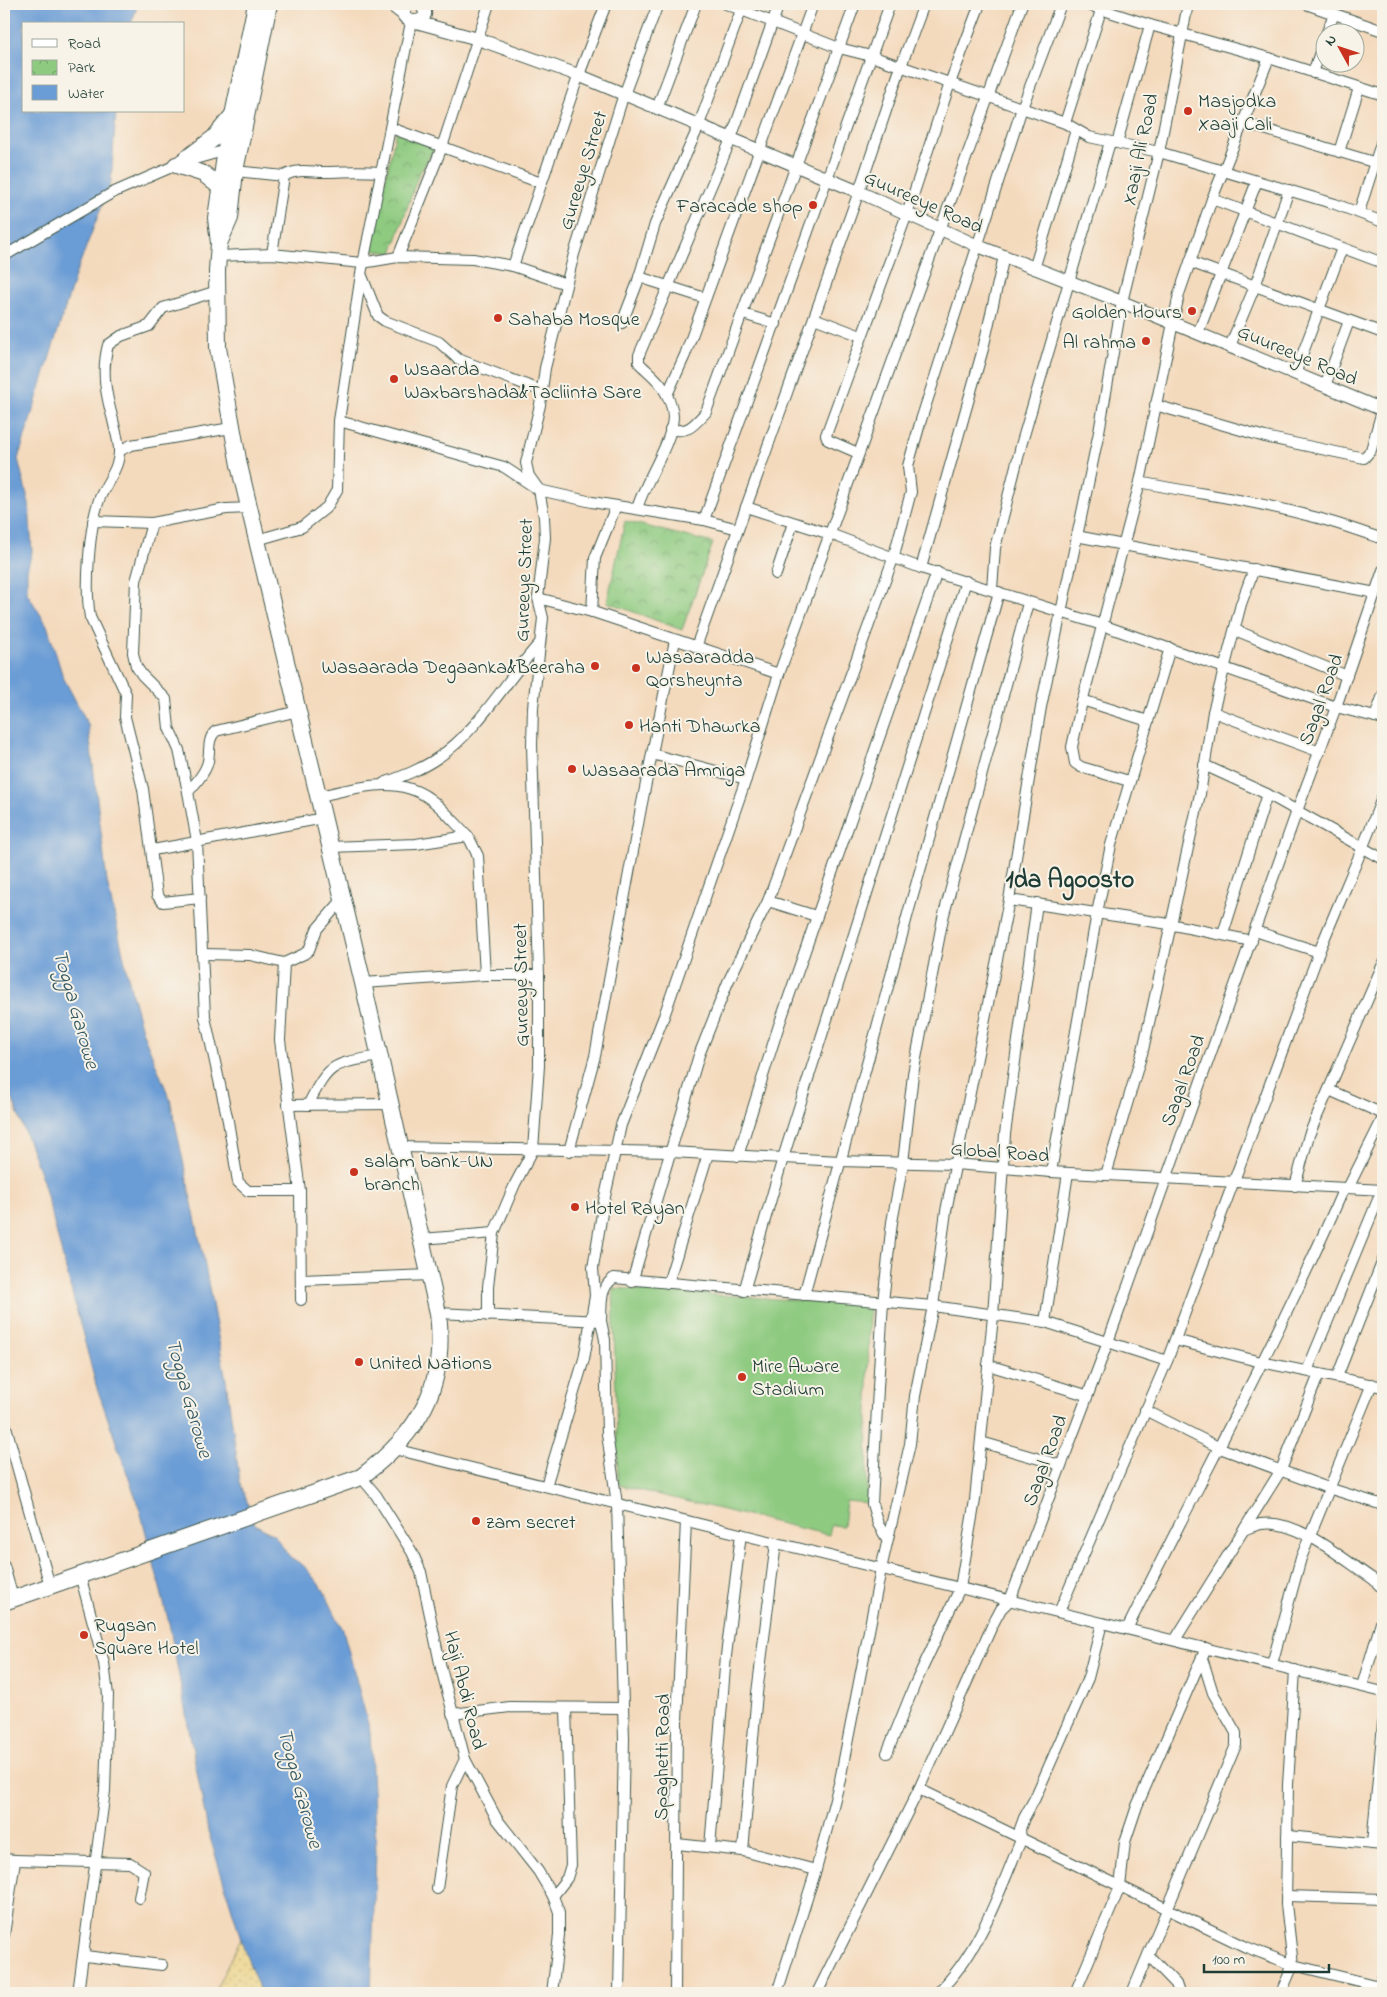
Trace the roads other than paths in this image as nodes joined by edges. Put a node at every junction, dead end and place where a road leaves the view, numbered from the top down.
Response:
1 (256, 4) edge
2 (268, 4) edge
3 (390, 4) edge
4 (489, 4) edge
5 (606, 4) edge
6 (658, 4) edge
7 (696, 4) edge
8 (726, 4) edge
9 (779, 4) edge
10 (813, 4) edge
11 (855, 4) edge
12 (890, 4) edge
13 (924, 4) edge
14 (980, 4) edge
15 (1022, 4) edge
16 (1060, 4) edge
17 (1085, 4) edge
18 (1188, 4) edge
19 (1306, 4) edge
20 (422, 5) edge
21 (743, 6) edge
22 (1102, 6) edge
23 (409, 12) edge
24 (1334, 14) junction
25 (772, 21) junction
26 (1331, 22) edge
27 (1150, 25) junction
28 (448, 30) junction
29 (1383, 31) edge
30 (802, 32) junction
31 (1181, 33) junction
32 (478, 39) junction
33 (839, 48) junction
34 (871, 56) junction
35 (1269, 58) junction
36 (900, 66) junction
37 (1314, 70) edge
38 (1313, 73) junction
39 (578, 75) junction
40 (950, 83) junction
41 (1359, 88) junction
42 (624, 94) junction
43 (1383, 95) edge
44 (988, 96) junction
45 (657, 108) junction
46 (1022, 108) junction
47 (233, 115) junction
48 (1065, 123) junction
49 (1244, 123) junction
50 (698, 125) junction
51 (391, 128) junction
52 (1076, 130) junction
53 (1383, 137) edge
54 (731, 139) junction
55 (1113, 143) junction
56 (442, 147) junction
57 (233, 150) junction
58 (760, 151) junction
59 (1158, 152) junction
60 (1340, 152) junction
61 (179, 164) junction
62 (1379, 164) edge
63 (797, 166) junction
64 (235, 171) junction
65 (382, 172) junction
66 (1224, 172) junction
67 (284, 176) junction
68 (828, 179) junction
69 (1257, 181) junction
70 (541, 183) junction
71 (220, 187) junction
72 (1289, 190) junction
73 (859, 192) junction
74 (1212, 199) junction
75 (1245, 210) junction
76 (1359, 212) junction
77 (907, 214) junction
78 (1277, 222) junction
79 (1383, 222) edge
80 (941, 229) junction
81 (978, 246) junction
82 (1342, 248) junction
83 (218, 250) junction
84 (272, 254) junction
85 (4, 256) edge
86 (1004, 256) junction
87 (398, 257) junction
88 (1190, 262) junction
89 (1383, 263) edge
90 (513, 266) junction
91 (362, 269) junction
92 (1034, 269) junction
93 (1220, 273) junction
94 (639, 277) junction
95 (1067, 282) junction
96 (566, 284) junction
97 (1255, 286) junction
98 (669, 288) junction
99 (217, 291) junction
100 (705, 298) junction
101 (1122, 302) junction
102 (1321, 310) junction
103 (743, 314) junction
104 (814, 318) junction
105 (1349, 321) junction
106 (1172, 322) junction
107 (622, 323) dead end
108 (776, 324) junction
109 (1198, 333) junction
110 (1383, 333) edge
111 (861, 336) junction
112 (1230, 346) junction
113 (1296, 374) junction
114 (1326, 386) junction
115 (542, 391) junction
116 (667, 395) junction
117 (1155, 406) junction
118 (1383, 409) edge
119 (339, 421) junction
120 (231, 428) junction
121 (670, 429) junction
122 (120, 451) junction
123 (858, 453) junction
124 (1140, 482) junction
125 (538, 490) junction
126 (616, 506) junction
127 (250, 508) junction
128 (746, 508) junction
129 (637, 509) junction
130 (704, 520) junction
131 (93, 521) junction
132 (152, 523) junction
133 (793, 523) junction
134 (738, 528) junction
135 (830, 534) junction
136 (1076, 536) junction
137 (1383, 539) edge
138 (257, 540) junction
139 (1123, 544) junction
140 (893, 559) junction
141 (921, 568) junction
142 (1254, 569) junction
143 (1383, 570) edge
144 (936, 572) junction
145 (776, 574) dead end
146 (966, 581) junction
147 (995, 591) junction
148 (1376, 592) junction
149 (538, 598) junction
150 (1028, 603) junction
151 (592, 612) junction
152 (1060, 613) junction
153 (1102, 625) junction
154 (1235, 630) junction
155 (675, 640) junction
156 (538, 646) junction
157 (696, 647) junction
158 (1170, 648) junction
159 (1226, 668) junction
160 (779, 674) junction
161 (1347, 676) junction
162 (1383, 695) edge
163 (1082, 700) junction
164 (1336, 706) junction
165 (298, 711) junction
166 (1213, 712) junction
167 (1379, 718) edge
168 (1148, 721) junction
169 (1320, 752) junction
170 (652, 754) junction
171 (1204, 765) junction
172 (746, 779) junction
173 (1129, 781) junction
174 (384, 783) junction
175 (188, 792) junction
176 (1267, 794) junction
177 (1383, 795) edge
178 (318, 796) junction
179 (1297, 811) junction
180 (324, 818) junction
181 (468, 836) junction
182 (197, 841) junction
183 (329, 847) junction
184 (153, 850) junction
185 (1363, 850) junction
186 (1383, 859) edge
187 (200, 898) junction
188 (343, 899) junction
189 (1009, 900) junction
190 (768, 901) junction
191 (1037, 903) junction
192 (1096, 913) junction
193 (816, 916) junction
194 (1169, 924) junction
195 (1223, 934) junction
196 (1253, 936) junction
197 (1319, 952) junction
198 (202, 954) junction
199 (284, 963) junction
200 (1383, 964) edge
201 (485, 975) junction
202 (539, 975) junction
203 (363, 983) junction
204 (380, 1056) junction
205 (1329, 1090) junction
206 (390, 1104) junction
207 (288, 1105) junction
208 (308, 1105) junction
209 (1383, 1116) edge
210 (401, 1147) junction
211 (533, 1150) junction
212 (569, 1151) junction
213 (614, 1151) junction
214 (671, 1152) junction
215 (708, 1154) junction
216 (738, 1156) junction
217 (783, 1158) junction
218 (840, 1161) junction
219 (903, 1163) junction
220 (955, 1164) junction
221 (1003, 1169) junction
222 (1051, 1172) junction
223 (1068, 1173) junction
224 (1106, 1175) junction
225 (1165, 1178) junction
226 (1235, 1182) junction
227 (1295, 1186) junction
228 (1346, 1188) junction
229 (1383, 1190) edge
230 (300, 1191) junction
231 (494, 1233) junction
232 (422, 1239) junction
233 (1383, 1260) edge
234 (430, 1275) junction
235 (302, 1280) junction
236 (632, 1282) junction
237 (668, 1283) junction
238 (744, 1291) junction
239 (804, 1295) junction
240 (301, 1300) dead end
241 (883, 1302) junction
242 (933, 1306) junction
243 (438, 1313) junction
244 (488, 1316) junction
245 (994, 1316) junction
246 (596, 1321) junction
247 (1045, 1322) junction
248 (1175, 1340) junction
249 (1108, 1342) junction
250 (1167, 1361) junction
251 (1261, 1362) junction
252 (988, 1365) junction
253 (1307, 1371) junction
254 (1319, 1374) junction
255 (1337, 1377) junction
256 (1372, 1384) junction
257 (1383, 1387) edge
258 (1086, 1395) junction
259 (1144, 1410) junction
260 (4, 1419) edge
261 (981, 1442) junction
262 (1220, 1448) junction
263 (394, 1449) junction
264 (1060, 1465) junction
265 (1281, 1470) junction
266 (361, 1477) junction
267 (546, 1486) junction
268 (1328, 1488) junction
269 (617, 1504) junction
270 (1383, 1505) edge
271 (686, 1521) junction
272 (1243, 1530) junction
273 (741, 1534) junction
274 (1310, 1537) junction
275 (888, 1539) junction
276 (776, 1543) junction
277 (4, 1566) edge
278 (881, 1569) junction
279 (80, 1575) junction
280 (50, 1586) junction
281 (960, 1588) junction
282 (1383, 1589) edge
283 (8, 1600) edge
284 (1010, 1600) junction
285 (1059, 1612) junction
286 (1383, 1616) edge
287 (1102, 1623) junction
288 (1127, 1629) junction
289 (1175, 1640) junction
290 (1206, 1648) junction
291 (1202, 1661) junction
292 (1272, 1664) junction
293 (1295, 1670) junction
294 (1362, 1686) junction
295 (1383, 1692) edge
296 (566, 1708) junction
297 (623, 1708) junction
298 (452, 1714) junction
299 (1383, 1724) edge
300 (887, 1753) dead end
301 (464, 1759) junction
302 (919, 1789) junction
303 (1287, 1836) junction
304 (1021, 1840) junction
305 (677, 1844) junction
306 (1372, 1844) junction
307 (1383, 1845) edge
308 (710, 1847) junction
309 (743, 1851) junction
310 (4, 1859) edge
311 (15, 1860) junction
312 (96, 1863) junction
313 (816, 1870) junction
314 (1120, 1887) junction
315 (437, 1889) dead end
316 (553, 1896) junction
317 (1287, 1896) junction
318 (139, 1898) dead end
319 (1383, 1899) edge
320 (1165, 1909) junction
321 (4, 1935) edge
322 (1148, 1955) junction
323 (85, 1956) junction
324 (1293, 1965) junction
325 (162, 1966) dead end
326 (1383, 1974) edge
327 (1381, 1989) edge
328 (78, 1993) edge
329 (552, 1993) edge
330 (619, 1993) edge
331 (675, 1993) edge
332 (777, 1993) edge
333 (817, 1993) edge
334 (937, 1993) edge
335 (1075, 1993) edge
336 (1132, 1993) edge
337 (1180, 1993) edge
338 (1281, 1993) edge

1 - 47 main road
2 - 57 main road
3 - 23 street
4 - 32 street
5 - 39 street
6 - 42 street, Gureeye Street
7 - 45 street
8 - 21 street
9 - 25 street
10 - 30 street
11 - 33 street
12 - 34 street
13 - 36 street
14 - 40 street
15 - 44 street
16 - 46 street
17 - 22 street
18 - 31 street, Xaaji Ali Road
19 - 24 street
20 - 23 street
20 - 28 street
21 - 25 street
21 - 50 street
22 - 27 street
22 - 48 street
23 - 28 street, Guureeye Road
23 - 51 street
24 - 26 street
24 - 29 street
25 - 30 street
25 - 54 street
27 - 31 street
27 - 55 street
28 - 32 street, Guureeye Road
30 - 33 street
30 - 58 street
31 - 35 street
31 - 59 street, Xaaji Ali Road
32 - 39 street, Guureeye Road
32 - 56 street
33 - 34 street
33 - 63 street
34 - 36 street
34 - 68 street
35 - 38 street
35 - 49 street
36 - 40 street
36 - 73 street
37 - 38 street
38 - 41 street
39 - 42 street, Guureeye Road
39 - 70 street
40 - 44 street
40 - 77 street
41 - 43 street
41 - 60 street
42 - 45 street, Guureeye Road
42 - 96 street, Gureeye Street
44 - 46 street
44 - 80 street
45 - 50 street, Guureeye Road
46 - 48 street
46 - 81 street
47 - 57 main road
47 - 61 main road
48 - 52 street
49 - 60 street
49 - 66 street
50 - 54 street, Guureeye Road
50 - 94 street
51 - 56 street
51 - 65 street
52 - 55 street
52 - 92 street
53 - 62 street
54 - 58 street, Guureeye Road
54 - 98 street
55 - 59 street
55 - 95 street
56 - 70 street
56 - 87 street
57 - 61 street
57 - 64 main road
57 - 71 main road
58 - 63 street, Guureeye Road
58 - 100 street
59 - 66 street
59 - 101 street, Xaaji Ali Road
60 - 62 street
61 - 71 main road
61 - 85 street
62 - 76 street
63 - 68 street, Guureeye Road
63 - 103 street
64 - 67 street
64 - 83 main road
65 - 67 street
65 - 91 street
66 - 69 street
66 - 74 street
67 - 84 street
68 - 73 street, Guureeye Road
68 - 108 street
69 - 72 street
69 - 75 street
70 - 90 street
71 - 83 main road
72 - 76 street
72 - 78 street
73 - 77 street, Guureeye Road
73 - 104 street
74 - 75 street
74 - 88 street
75 - 78 street
75 - 93 street
76 - 79 street
77 - 80 street, Guureeye Road
77 - 111 street
78 - 82 street
78 - 97 street
80 - 81 street, Guureeye Road
80 - 123 street
81 - 86 street, Guureeye Road
81 - 140 street
82 - 89 street
82 - 102 street
83 - 84 street
83 - 99 main road
84 - 91 street
86 - 92 street, Guureeye Road
86 - 141 street
87 - 90 street
87 - 91 street
88 - 93 street
88 - 106 street
90 - 96 street
91 - 115 street
91 - 119 street
92 - 95 street, Guureeye Road
93 - 97 street
93 - 109 street
94 - 98 street
94 - 107 street
95 - 101 street, Guureeye Road
95 - 147 street
96 - 115 street, Gureeye Street
97 - 102 street
97 - 112 street
98 - 100 street
98 - 116 street
99 - 120 main road
99 - 122 street
100 - 116 street
101 - 106 street, Guureeye Road
101 - 136 street, Xaaji Ali Road
102 - 105 street
102 - 113 street
103 - 108 street
103 - 121 street
104 - 111 street
104 - 128 street
105 - 110 street
105 - 114 street
106 - 109 street, Guureeye Road
106 - 117 street
108 - 130 street
109 - 112 street, Guureeye Road
111 - 123 street
112 - 113 street, Guureeye Road
113 - 114 street, Guureeye Road
114 - 118 street, Guureeye Road
115 - 125 street, Gureeye Street
116 - 121 street
117 - 118 street
117 - 124 street
119 - 125 street
119 - 138 street
120 - 122 street
120 - 127 main road
121 - 129 street
122 - 131 street
123 - 135 street
124 - 137 street
124 - 139 street
125 - 126 street
125 - 149 street, Gureeye Street
126 - 129 street
126 - 151 street
127 - 132 street
127 - 138 main road
128 - 133 street
128 - 134 street
129 - 130 street
130 - 134 street
131 - 132 street
131 - 184 street
132 - 175 street
133 - 135 street
133 - 145 street
134 - 157 street
135 - 140 street
135 - 160 street
136 - 139 street
136 - 152 street, Xaaji Ali Road
138 - 165 main road
139 - 142 street
139 - 153 street
140 - 141 street
140 - 190 street
141 - 144 street
142 - 148 street
142 - 154 street
143 - 148 street, Sagal Road
144 - 146 street
144 - 193 street
146 - 147 street
146 - 217 street
147 - 150 street
147 - 218 street
148 - 161 street, Sagal Road
149 - 151 street
149 - 156 street, Gureeye Street
150 - 152 street
150 - 219 street
151 - 155 street
152 - 153 street
152 - 189 street, Xaaji Ali Road
153 - 158 street
153 - 163 street
154 - 159 street
154 - 161 street
155 - 157 street
155 - 170 street
156 - 174 street
156 - 202 street, Gureeye Street
157 - 160 street
158 - 159 street
158 - 168 street
159 - 164 street
159 - 166 street
160 - 172 street
161 - 164 street, Sagal Road
162 - 167 street
163 - 168 street
163 - 173 street
164 - 167 street
164 - 169 street, Sagal Road
165 - 175 street
165 - 178 main road
166 - 169 street
166 - 171 street
168 - 173 street
169 - 179 street, Sagal Road
170 - 172 street
170 - 212 street
171 - 176 street
171 - 194 street
172 - 213 street
173 - 192 street
174 - 178 street
174 - 181 street
175 - 182 street
176 - 179 street
176 - 195 street
177 - 185 street
178 - 180 main road
179 - 185 street
179 - 196 street, Sagal Road
180 - 182 street
180 - 183 main road
181 - 183 street
181 - 201 street
182 - 184 street
182 - 187 street
183 - 188 main road
184 - 187 street
185 - 186 street
185 - 197 street
187 - 198 street
188 - 199 street
188 - 203 main road
189 - 191 street
189 - 220 street, Xaaji Ali Road
190 - 193 street
190 - 214 street
191 - 192 street
191 - 221 street
192 - 194 street
192 - 222 street
193 - 216 street
194 - 195 street
194 - 224 street
195 - 196 street
196 - 197 street
196 - 225 street, Sagal Road
197 - 226 street
198 - 199 street
198 - 230 street
199 - 207 street
200 - 205 street
201 - 202 street
201 - 203 street
202 - 211 street, Gureeye Street
203 - 204 main road
204 - 206 main road
204 - 208 street
205 - 209 street
205 - 227 street
206 - 208 street
206 - 210 main road
207 - 208 street
207 - 230 street
209 - 228 street
210 - 211 street, Global Road
210 - 232 main road
211 - 212 street, Global Road
211 - 231 street
212 - 213 street, Global Road
213 - 214 street, Global Road
213 - 246 street
214 - 215 street, Global Road
214 - 236 street
215 - 216 street, Global Road
215 - 237 street
216 - 217 street, Global Road
217 - 218 street, Global Road
217 - 238 street
218 - 219 street, Global Road
218 - 239 street
219 - 220 street, Global Road
219 - 241 street
220 - 221 street, Global Road
220 - 242 street, Xaaji Ali Road
221 - 222 street, Global Road
221 - 245 street
222 - 223 street, Global Road
223 - 224 street, Global Road
223 - 247 street
224 - 225 street, Global Road
225 - 226 street, Global Road
225 - 249 street, Sagal Road
226 - 227 street, Global Road
226 - 248 street
227 - 228 street, Global Road
228 - 229 street, Global Road
228 - 251 street
229 - 253 street
230 - 235 street
231 - 232 street
231 - 244 street
232 - 234 main road
233 - 255 street
234 - 235 street
234 - 243 main road
235 - 240 street
236 - 237 street
236 - 246 street
237 - 238 street
238 - 239 street
239 - 241 street
241 - 242 street
241 - 275 street
242 - 245 street
242 - 275 street, Xaaji Ali Road
243 - 244 street
243 - 263 main road
244 - 246 street
245 - 247 street
245 - 252 street
246 - 267 street
246 - 269 street
247 - 249 street
248 - 250 street
248 - 251 street
249 - 250 street
249 - 258 street, Sagal Road
250 - 259 street
251 - 253 street
251 - 262 street
252 - 258 street
252 - 261 street
253 - 254 street
254 - 255 street
254 - 265 street
255 - 256 street
256 - 257 street
256 - 268 street
258 - 264 street, Sagal Road
259 - 262 street
259 - 285 street
260 - 280 street
261 - 264 street
261 - 281 street
262 - 265 street
262 - 288 street
263 - 266 main road
263 - 267 street
264 - 284 street, Sagal Road
265 - 268 street
265 - 272 street
266 - 279 main road
266 - 298 street, Haji Abdi Road
267 - 269 street
268 - 270 street
268 - 274 street
269 - 271 street
269 - 297 street
271 - 273 street
271 - 305 street, Spaghetti Road
272 - 274 street
272 - 289 street
273 - 276 street
273 - 308 street
274 - 282 street
274 - 292 street
275 - 278 street, Xaaji Ali Road
276 - 278 street
276 - 309 street
277 - 283 street
278 - 281 street
278 - 313 street, Xaaji Ali Road
279 - 280 main road
279 - 312 street
280 - 283 main road
281 - 284 street
281 - 300 street
284 - 285 street
284 - 302 street, Sagal Road
285 - 287 street
286 - 294 street
287 - 288 street
287 - 304 street
288 - 289 street
289 - 290 street
290 - 291 street
290 - 292 street
291 - 314 street
291 - 320 street
292 - 293 street
293 - 294 street
293 - 303 street
294 - 295 street
296 - 297 street
296 - 298 street
296 - 316 street
297 - 330 street
298 - 301 street, Haji Abdi Road
299 - 306 street
301 - 315 street
301 - 316 street, Haji Abdi Road
302 - 304 street
302 - 333 street, Sagal Road
303 - 306 street
303 - 317 street
304 - 314 street
304 - 334 street
305 - 308 street
305 - 331 street, Spaghetti Road
306 - 307 street
308 - 309 street
309 - 313 street
310 - 311 street
311 - 312 street
311 - 321 street
312 - 318 street
312 - 323 street
313 - 332 street, Xaaji Ali Road
314 - 320 street
314 - 335 street
316 - 329 street, Haji Abdi Road
317 - 319 street
317 - 324 street
320 - 322 street
320 - 324 street
322 - 336 street
322 - 337 street
323 - 325 street
323 - 328 street
324 - 327 street
324 - 338 street
326 - 327 street

